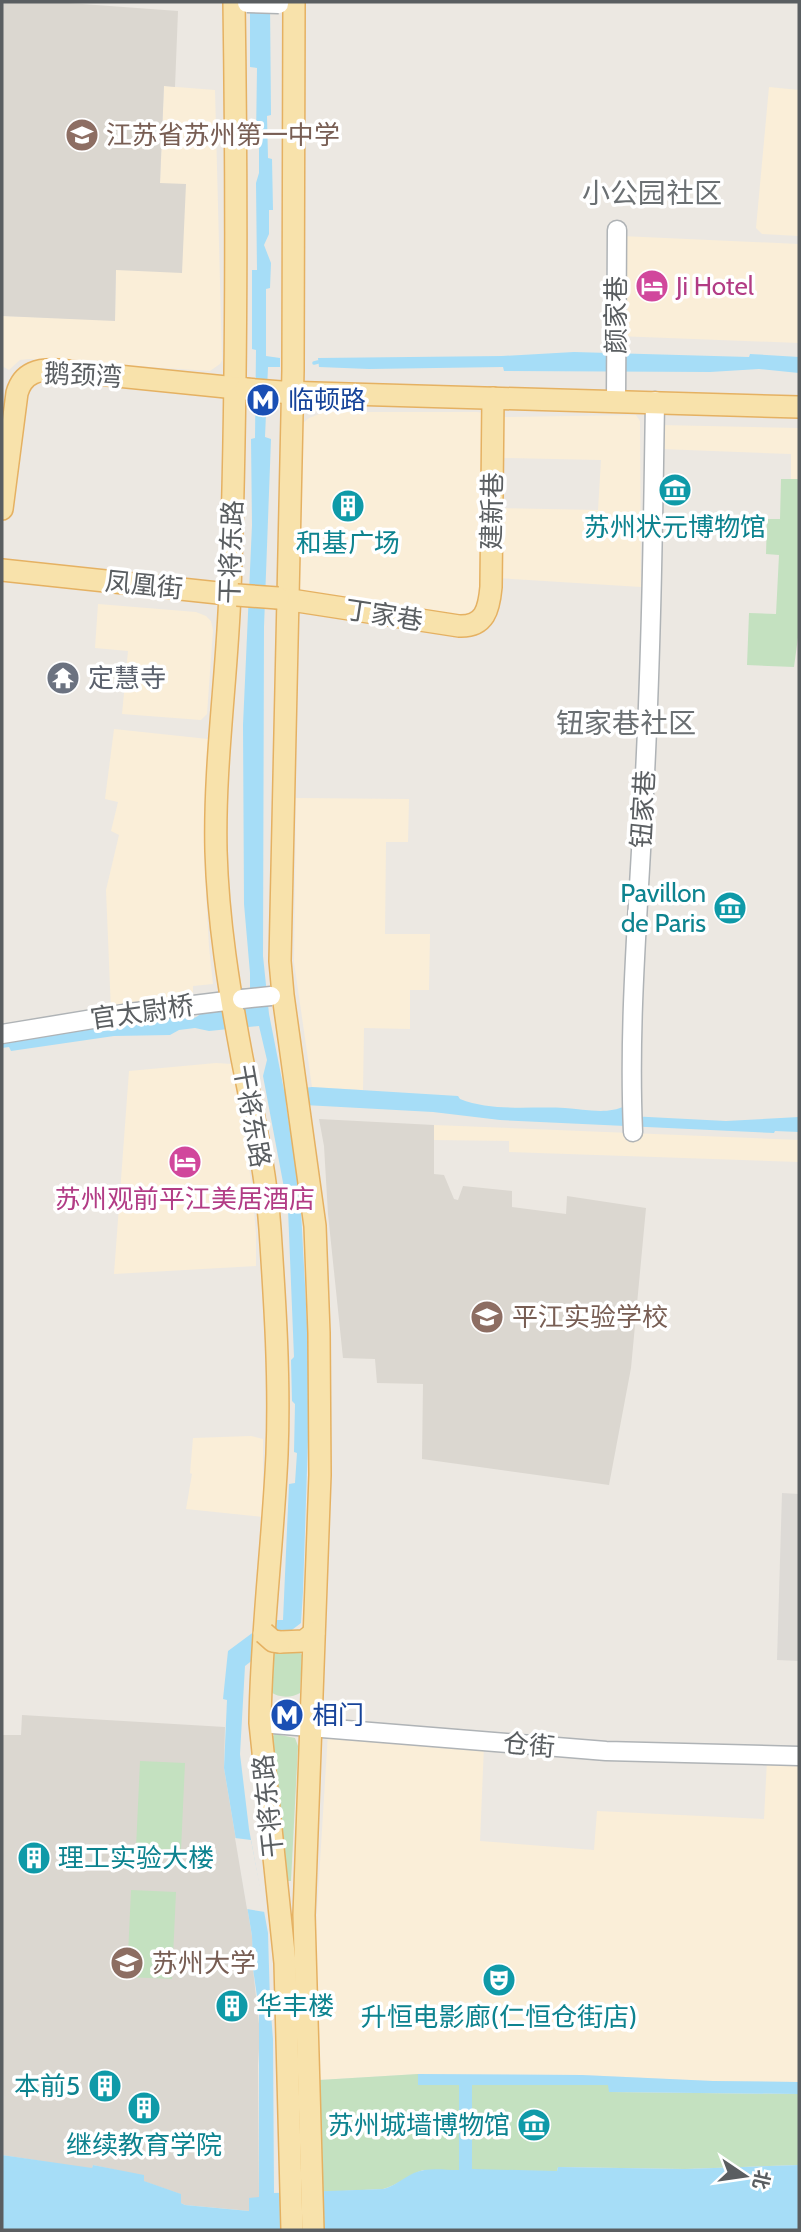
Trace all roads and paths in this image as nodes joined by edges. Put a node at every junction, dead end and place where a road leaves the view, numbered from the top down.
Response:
1 (227, 2) edge
2 (238, 2) edge
3 (289, 3) edge
4 (617, 230) dead end
5 (241, 388) junction
6 (286, 392) junction
7 (494, 398) junction
8 (616, 400) junction
9 (655, 401) junction
10 (799, 407) edge
11 (2, 509) edge
12 (2, 570) edge
13 (233, 594) junction
14 (282, 599) junction
15 (481, 621) joint
16 (277, 995) junction
17 (236, 1002) junction
18 (2, 1034) edge
19 (633, 1125) dead end
20 (270, 1630) junction
21 (314, 1633) junction
22 (260, 1723) junction
23 (310, 1726) junction
24 (799, 1756) edge
25 (300, 2117) junction
26 (292, 2230) edge
27 (313, 2230) edge

1 - 2 street
2 - 3 street, bridge
2 - 5 main road, 干将东路
3 - 6 main road, 干将东路
4 - 8 street, 颜家巷
5 - 6 main road, bridge
5 - 11 main road, 鹅颈湾
5 - 13 main road, 干将东路
6 - 7 main road
6 - 14 main road, 干将东路
7 - 8 main road
7 - 15 main road, 建新巷
8 - 9 main road
9 - 10 main road
9 - 19 street, 钮家巷
12 - 13 main road, 凤凰街
13 - 14 main road, 凤凰街, bridge
13 - 17 main road, 干将东路
14 - 15 main road, 丁家巷
14 - 16 main road, 干将东路
16 - 17 street, 官太尉桥, bridge
16 - 21 main road, 干将东路
17 - 18 street, 官太尉桥
17 - 20 main road, 干将东路
20 - 21 main road
20 - 22 main road, 干将东路
21 - 23 main road, 干将东路
22 - 23 street, 仓街
22 - 25 main road, 干将东路
23 - 24 street, 仓街
23 - 25 main road, 干将东路
25 - 26 main road, 干将东路
25 - 27 main road, 干将东路

